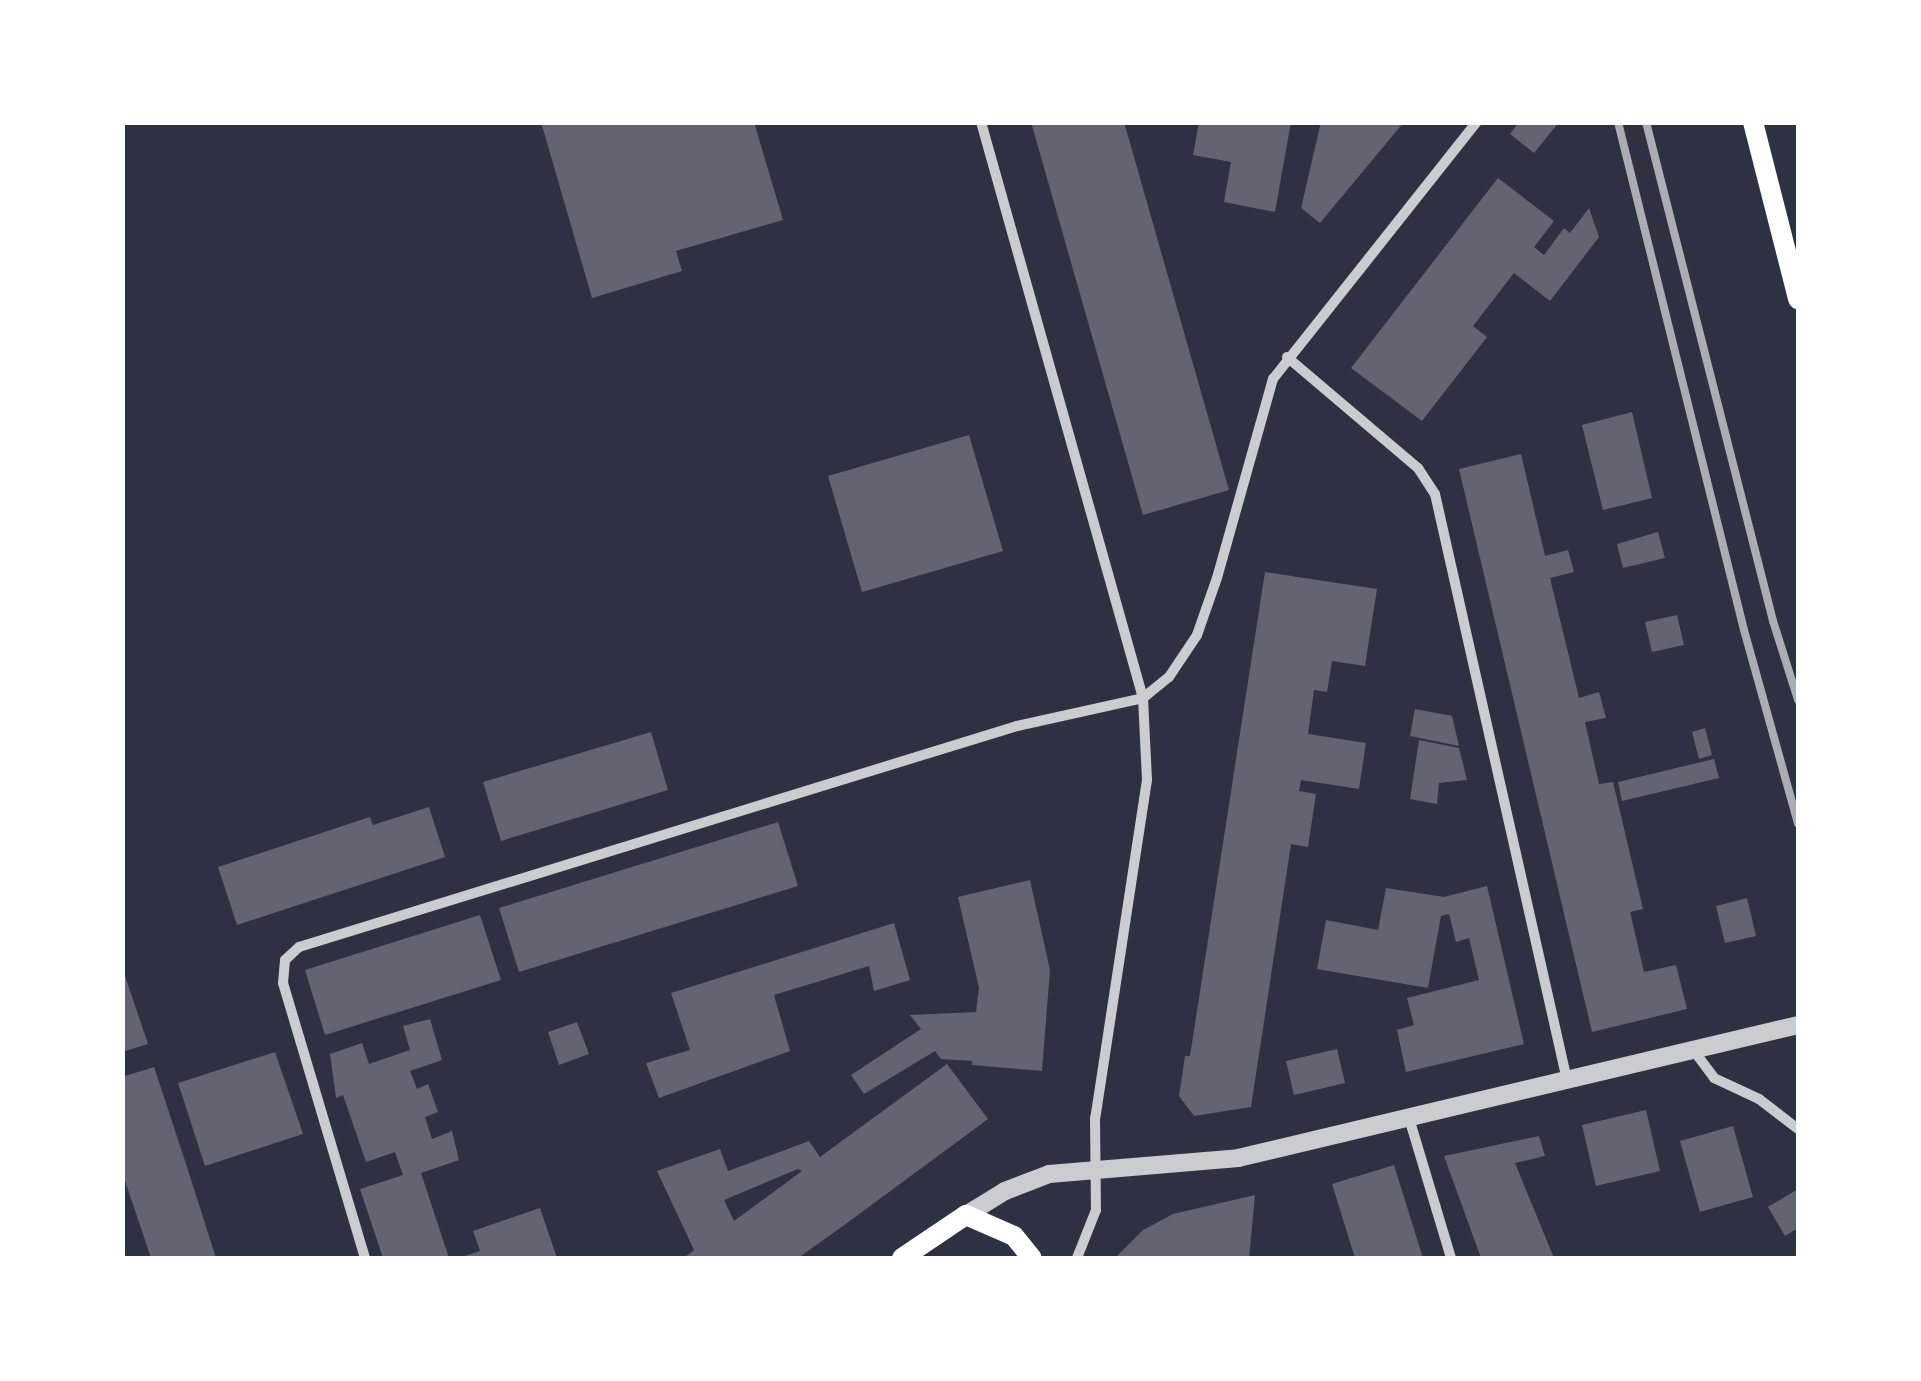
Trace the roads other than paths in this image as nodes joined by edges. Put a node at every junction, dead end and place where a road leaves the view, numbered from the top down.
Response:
1 (981, 122) edge
2 (1477, 122) edge
3 (1752, 122) edge
4 (1798, 299) edge
5 (1287, 356) junction
6 (1143, 698) junction
7 (1798, 1025) edge
8 (1694, 1051) junction
9 (1567, 1080) junction
10 (1409, 1118) junction
11 (1798, 1128) edge
12 (1098, 1172) junction
13 (966, 1215) junction
14 (365, 1258) edge
15 (902, 1258) edge
16 (1032, 1258) edge
17 (1077, 1258) edge
18 (1451, 1258) edge

1 - 6 street
2 - 5 street
3 - 4 main road
5 - 6 street
5 - 9 street
6 - 12 street
6 - 14 street
7 - 8 street
8 - 9 street
8 - 11 street
9 - 10 street
10 - 12 street
10 - 18 street
12 - 13 street
12 - 17 street
13 - 15 main road
13 - 16 main road

